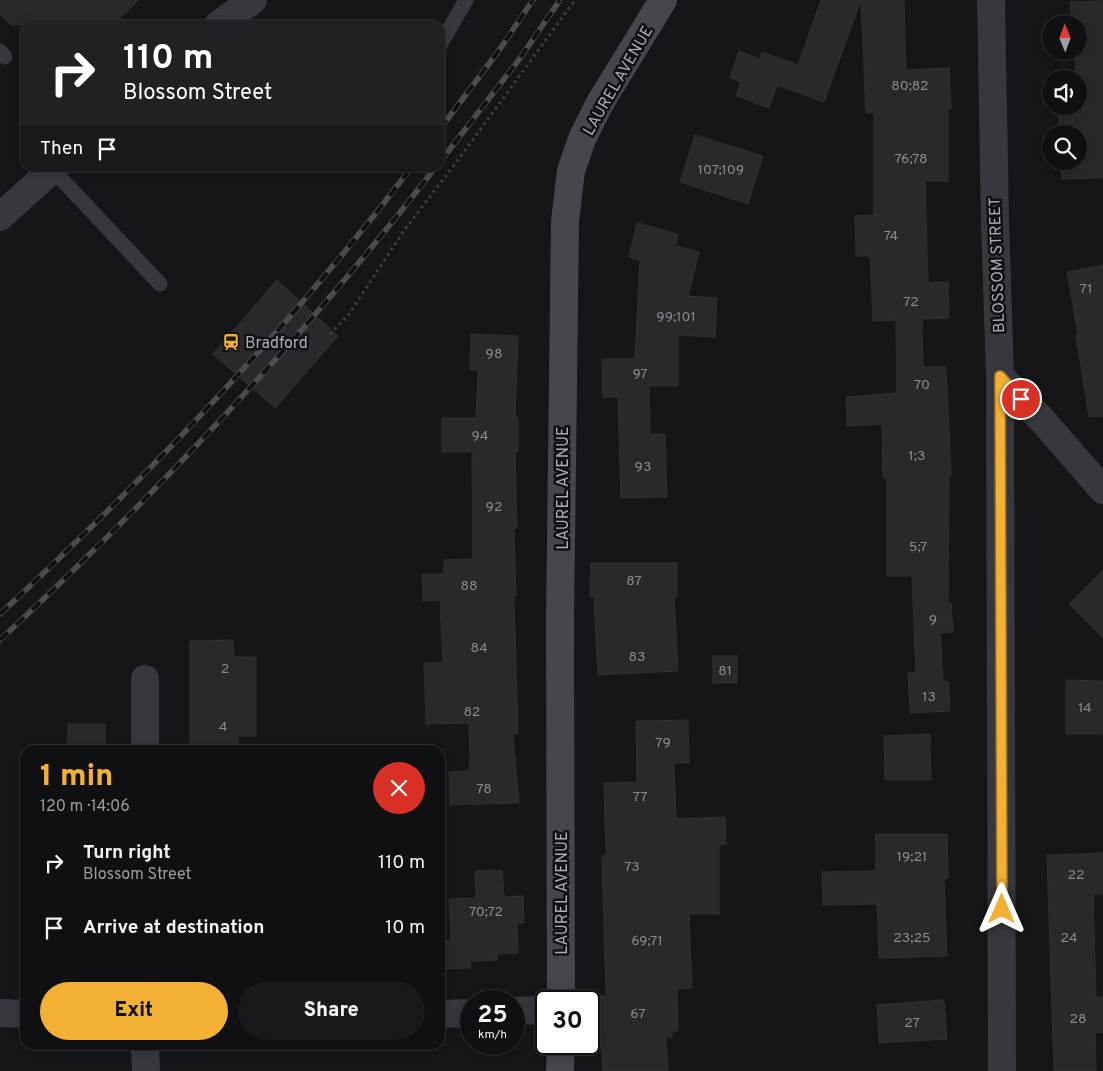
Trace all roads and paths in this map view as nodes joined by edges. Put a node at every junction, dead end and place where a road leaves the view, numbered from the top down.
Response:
1 (253, 0) edge
2 (466, 0) edge
3 (575, 0) edge
4 (663, 0) edge
5 (991, 0) edge
6 (225, 20) edge
7 (445, 37) edge
8 (49, 172) edge
9 (57, 172) edge
10 (0, 217) edge
11 (160, 284) dead end
12 (330, 334) dead end
13 (1000, 376) junction
14 (1103, 490) edge
15 (145, 679) dead end
16 (145, 745) edge
17 (561, 990) edge
18 (0, 1013) edge
19 (460, 1013) edge
20 (20, 1014) edge
21 (445, 1014) edge
22 (145, 1050) edge
23 (561, 1055) edge
24 (146, 1071) edge
25 (560, 1071) edge
26 (1002, 1071) edge

1 - 6 street
2 - 7 lane
3 - 12 path
4 - 17 main road, LAUREL AVENUE
5 - 13 street, BLOSSOM STREET
8 - 10 street
9 - 11 lane
13 - 14 street
13 - 26 street, BLOSSOM STREET
15 - 16 street
18 - 20 street
19 - 21 street
22 - 24 street
23 - 25 main road

